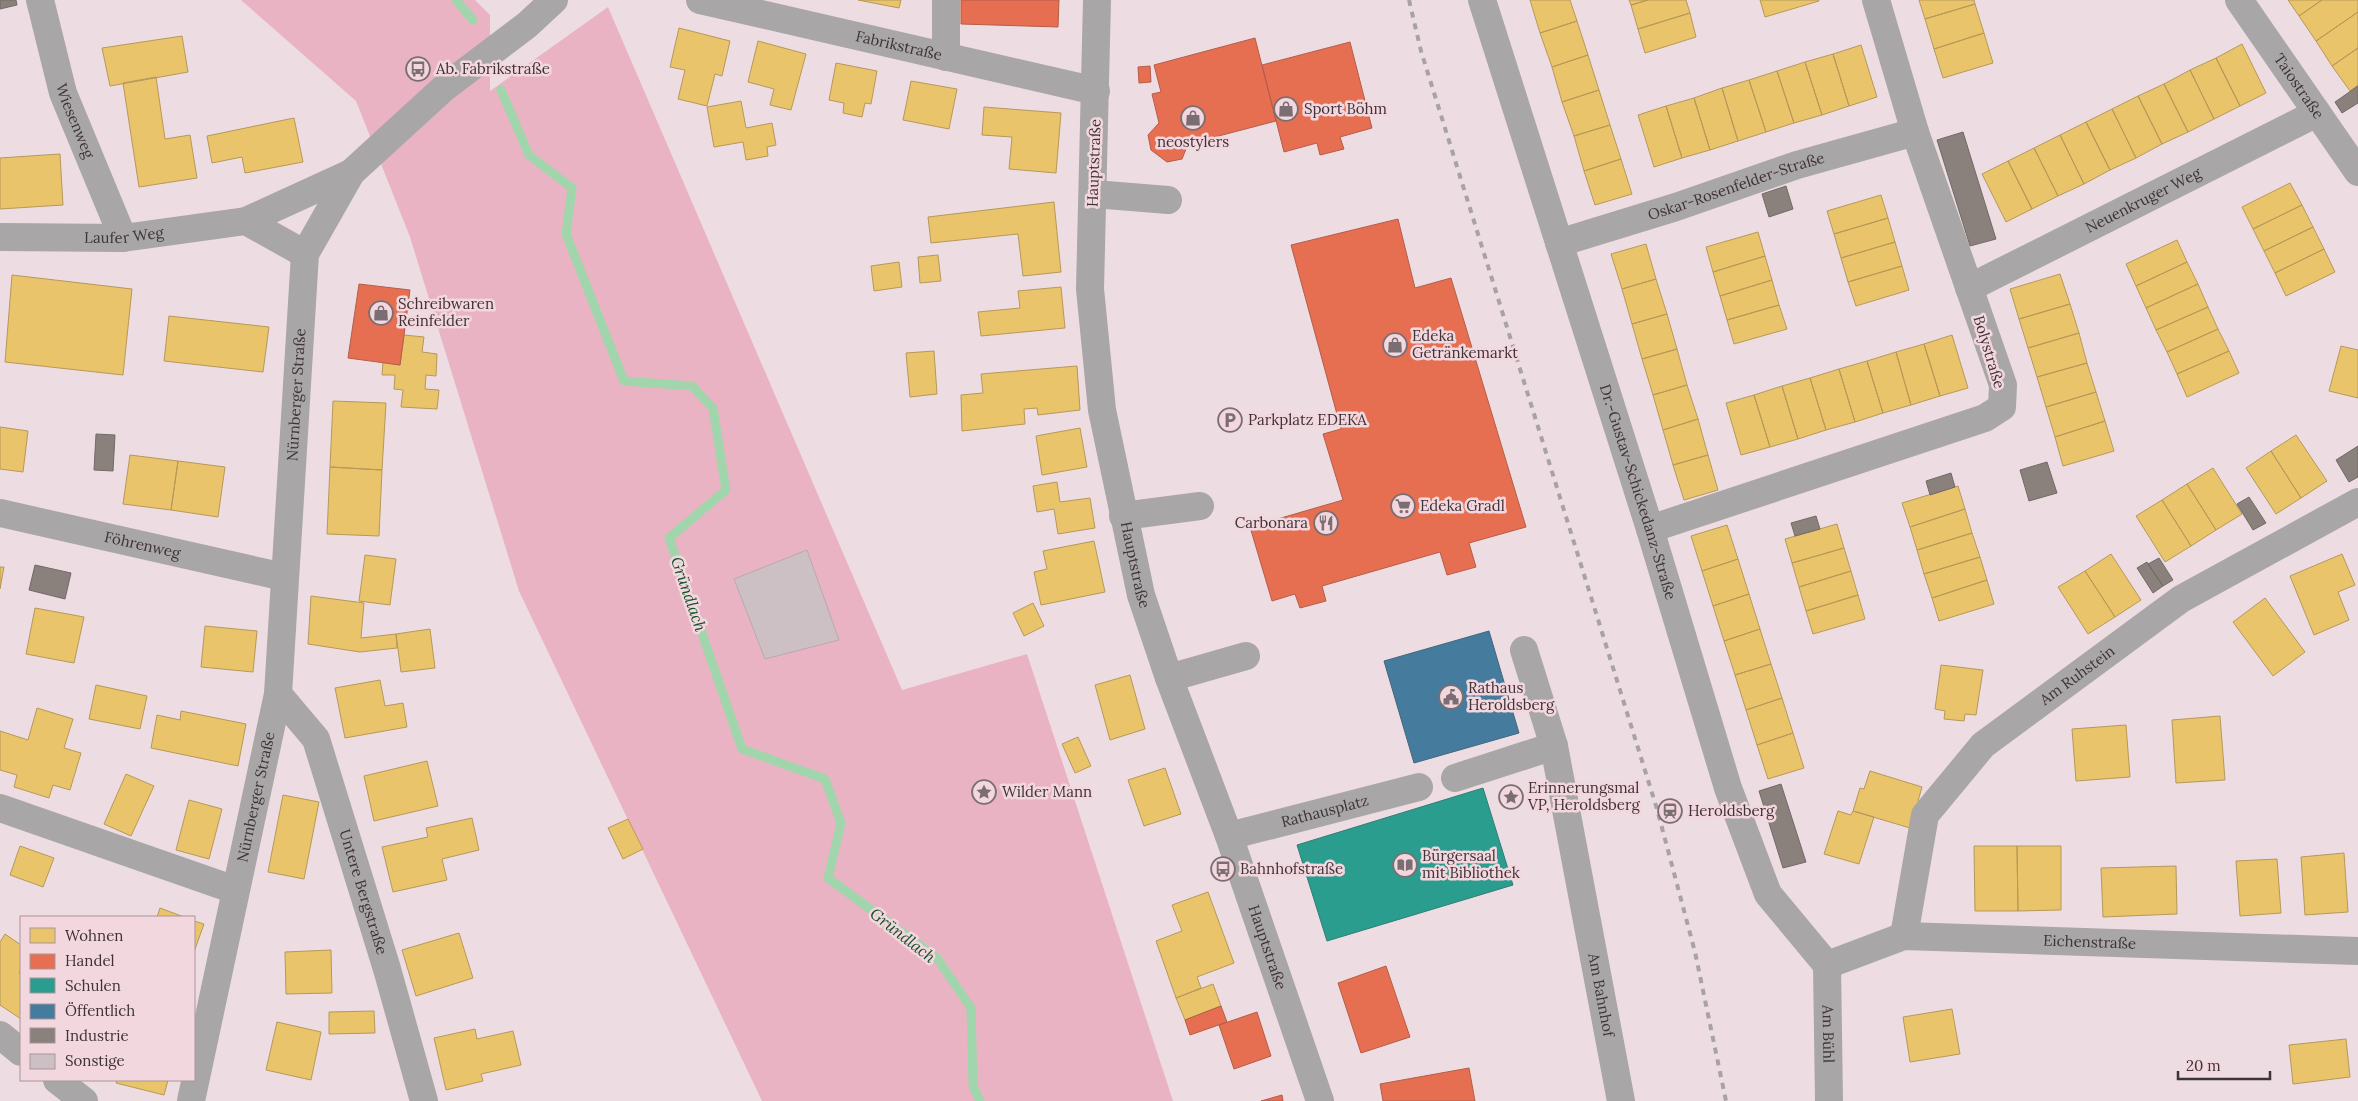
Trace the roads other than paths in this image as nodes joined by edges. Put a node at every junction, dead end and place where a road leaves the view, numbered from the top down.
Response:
1 (40, 0) edge
2 (554, 0) edge
3 (700, 0) edge
4 (946, 0) edge
5 (1098, 0) edge
6 (1482, 0) edge
7 (1876, 0) edge
8 (2239, 0) edge
9 (946, 56) junction
10 (1096, 91) junction
11 (2317, 113) junction
12 (1915, 132) junction
13 (350, 172) junction
14 (2358, 172) edge
15 (1094, 194) junction
16 (1168, 200) dead end
17 (246, 221) junction
18 (0, 238) edge
19 (123, 238) junction
20 (1559, 243) junction
21 (305, 254) junction
22 (1969, 288) junction
23 (2358, 502) edge
24 (1200, 506) dead end
25 (0, 513) edge
26 (1123, 516) junction
27 (1650, 529) junction
28 (284, 577) junction
29 (1524, 650) dead end
30 (1246, 656) dead end
31 (1169, 678) junction
32 (278, 694) junction
33 (1554, 746) junction
34 (1455, 778) dead end
35 (1419, 787) dead end
36 (0, 808) edge
37 (1229, 836) junction
38 (235, 890) junction
39 (1904, 936) junction
40 (2358, 951) edge
41 (1827, 965) junction
42 (0, 1035) edge
43 (20, 1051) edge
44 (57, 1081) edge
45 (84, 1101) edge
46 (191, 1101) edge
47 (424, 1101) edge
48 (1320, 1101) edge
49 (1621, 1101) edge
50 (1829, 1101) edge

1 - 19 street, Wiesenweg
2 - 13 street, Nürnberger Straße
3 - 9 street, Fabrikstraße
4 - 9 street
5 - 10 street, Hauptstraße
6 - 20 street, Dr.-Gustav-Schickedanz-Straße
7 - 12 street, Bolystraße
8 - 11 street, Taiostraße
9 - 10 street, Fabrikstraße
10 - 15 street, Hauptstraße
11 - 14 street, Taiostraße
11 - 22 street, Neuenkruger Weg
12 - 20 street, Oskar-Rosenfelder-Straße
12 - 22 street, Bolystraße
13 - 17 street, Laufer Weg
13 - 21 street, Nürnberger Straße
15 - 16 street
15 - 26 street, Hauptstraße
17 - 19 street, Laufer Weg
17 - 21 street
18 - 19 street, Laufer Weg
20 - 27 street, Dr.-Gustav-Schickedanz-Straße
21 - 28 street, Nürnberger Straße
22 - 27 street, Bolystraße
23 - 39 street, Am Ruhstein
24 - 26 street
25 - 28 street, Föhrenweg
26 - 31 street, Hauptstraße
27 - 41 street, Dr.-Gustav-Schickedanz-Straße
28 - 32 street, Nürnberger Straße
29 - 33 street, Am Bahnhof
30 - 31 street
31 - 37 street, Hauptstraße
32 - 38 street, Nürnberger Straße
32 - 47 street, Untere Bergstraße
33 - 34 street
33 - 49 street, Am Bahnhof
35 - 37 street, Rathausplatz
36 - 38 street
37 - 48 street, Hauptstraße
38 - 46 street, Nürnberger Straße
39 - 40 street, Eichenstraße
39 - 41 street, Eichenstraße
41 - 50 street, Am Bühl
42 - 43 street
44 - 45 street

